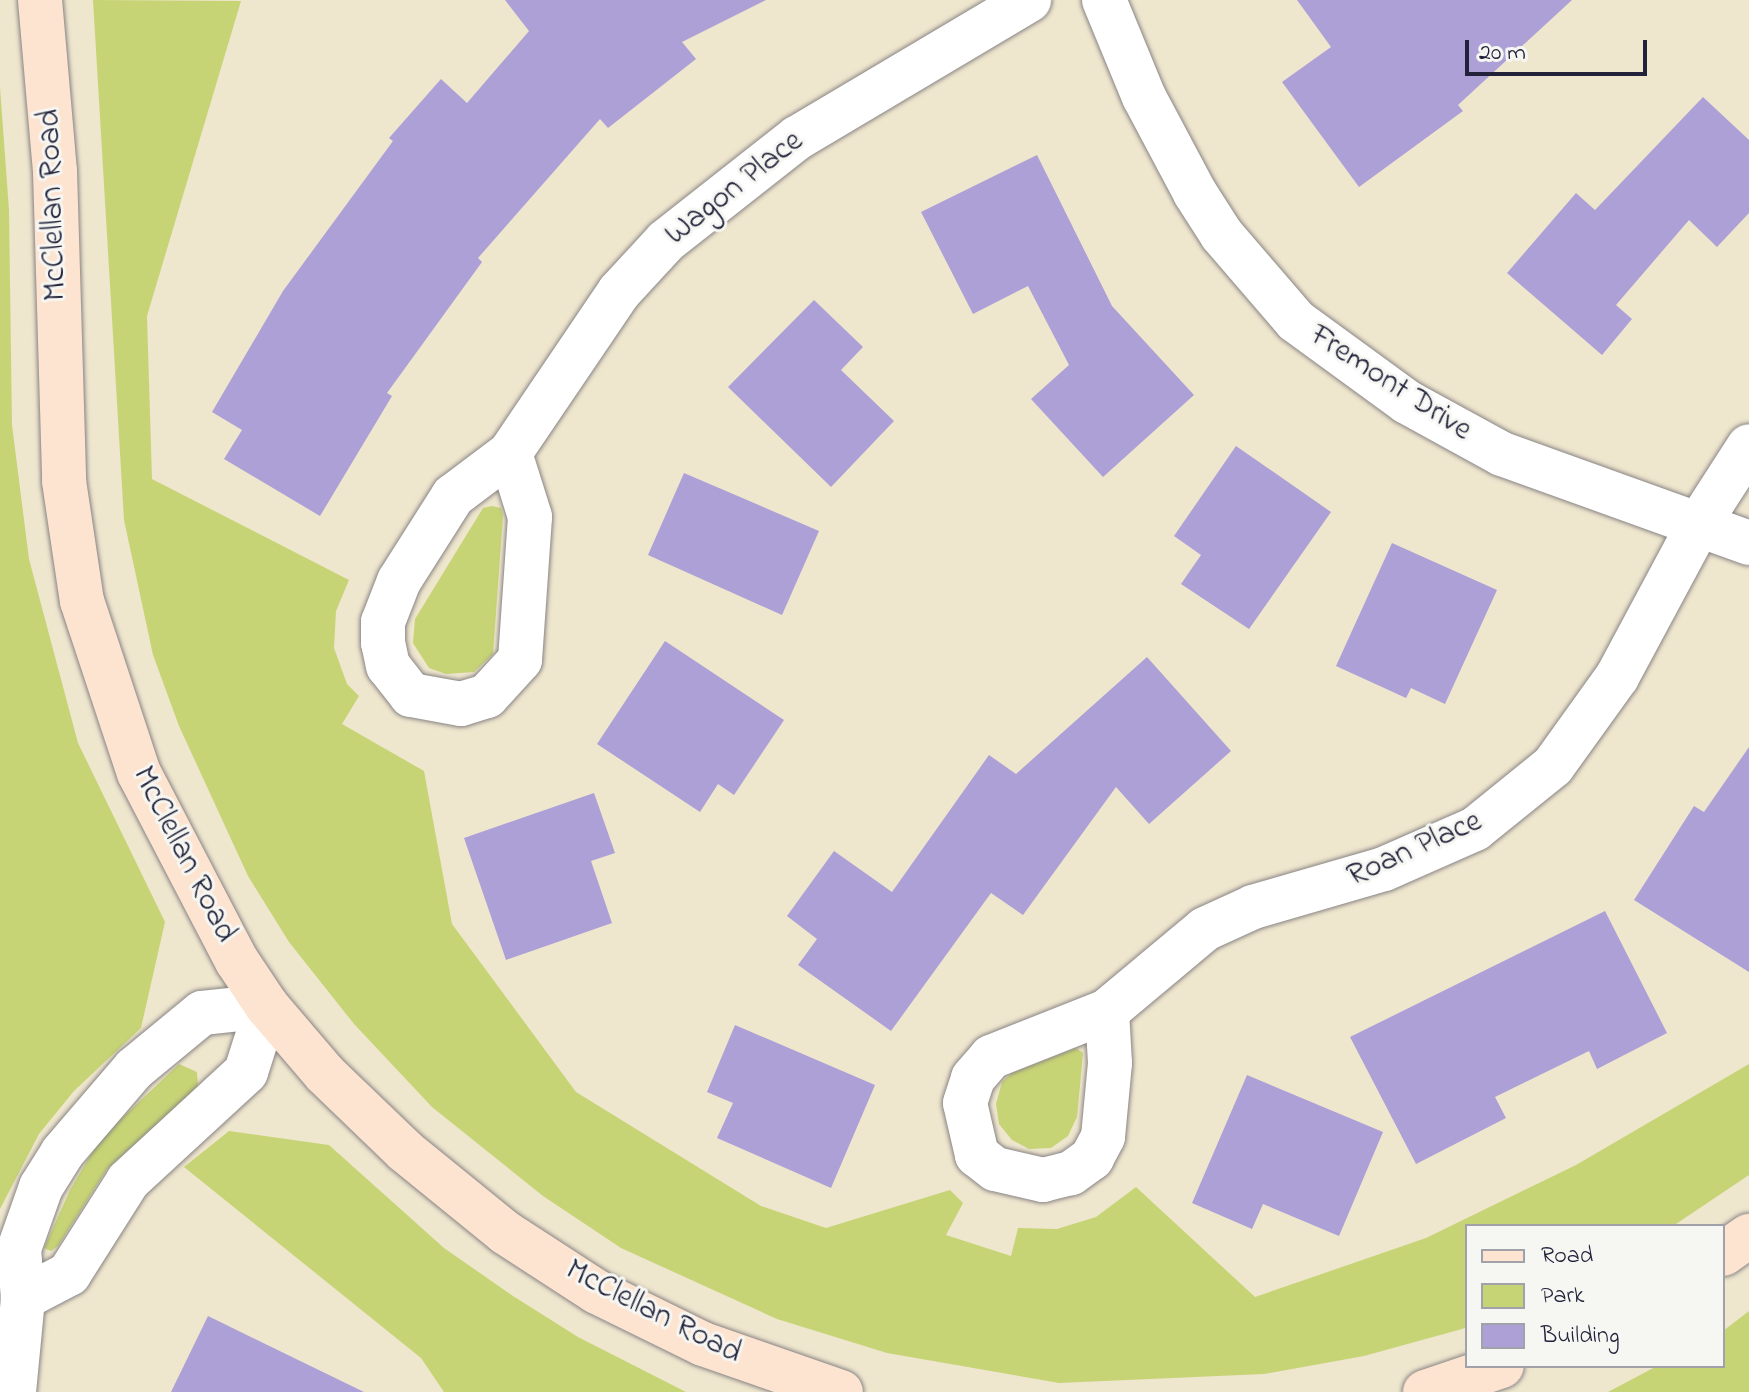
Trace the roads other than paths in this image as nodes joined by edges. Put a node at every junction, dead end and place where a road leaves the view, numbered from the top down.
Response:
1 (40, 0) edge
2 (1029, 0) edge
3 (1104, 0) edge
4 (1749, 446) edge
5 (510, 453) junction
6 (1700, 522) junction
7 (1749, 543) edge
8 (267, 1006) junction
9 (1107, 1011) dead end
10 (1749, 1236) edge
11 (1725, 1253) edge
12 (23, 1298) junction
13 (1496, 1368) edge
14 (14, 1392) edge
15 (841, 1392) edge
16 (1425, 1392) edge

1 - 8 street, McClellan Road
2 - 5 street, Wagon Place
3 - 6 street, Fremont Drive
4 - 6 street, Roan Place
5 - 5 street, Wagon Place
6 - 7 street, Fremont Drive
6 - 9 street, Roan Place
8 - 12 street
8 - 12 street
8 - 15 street, McClellan Road
10 - 11 street
12 - 14 street
13 - 16 street

